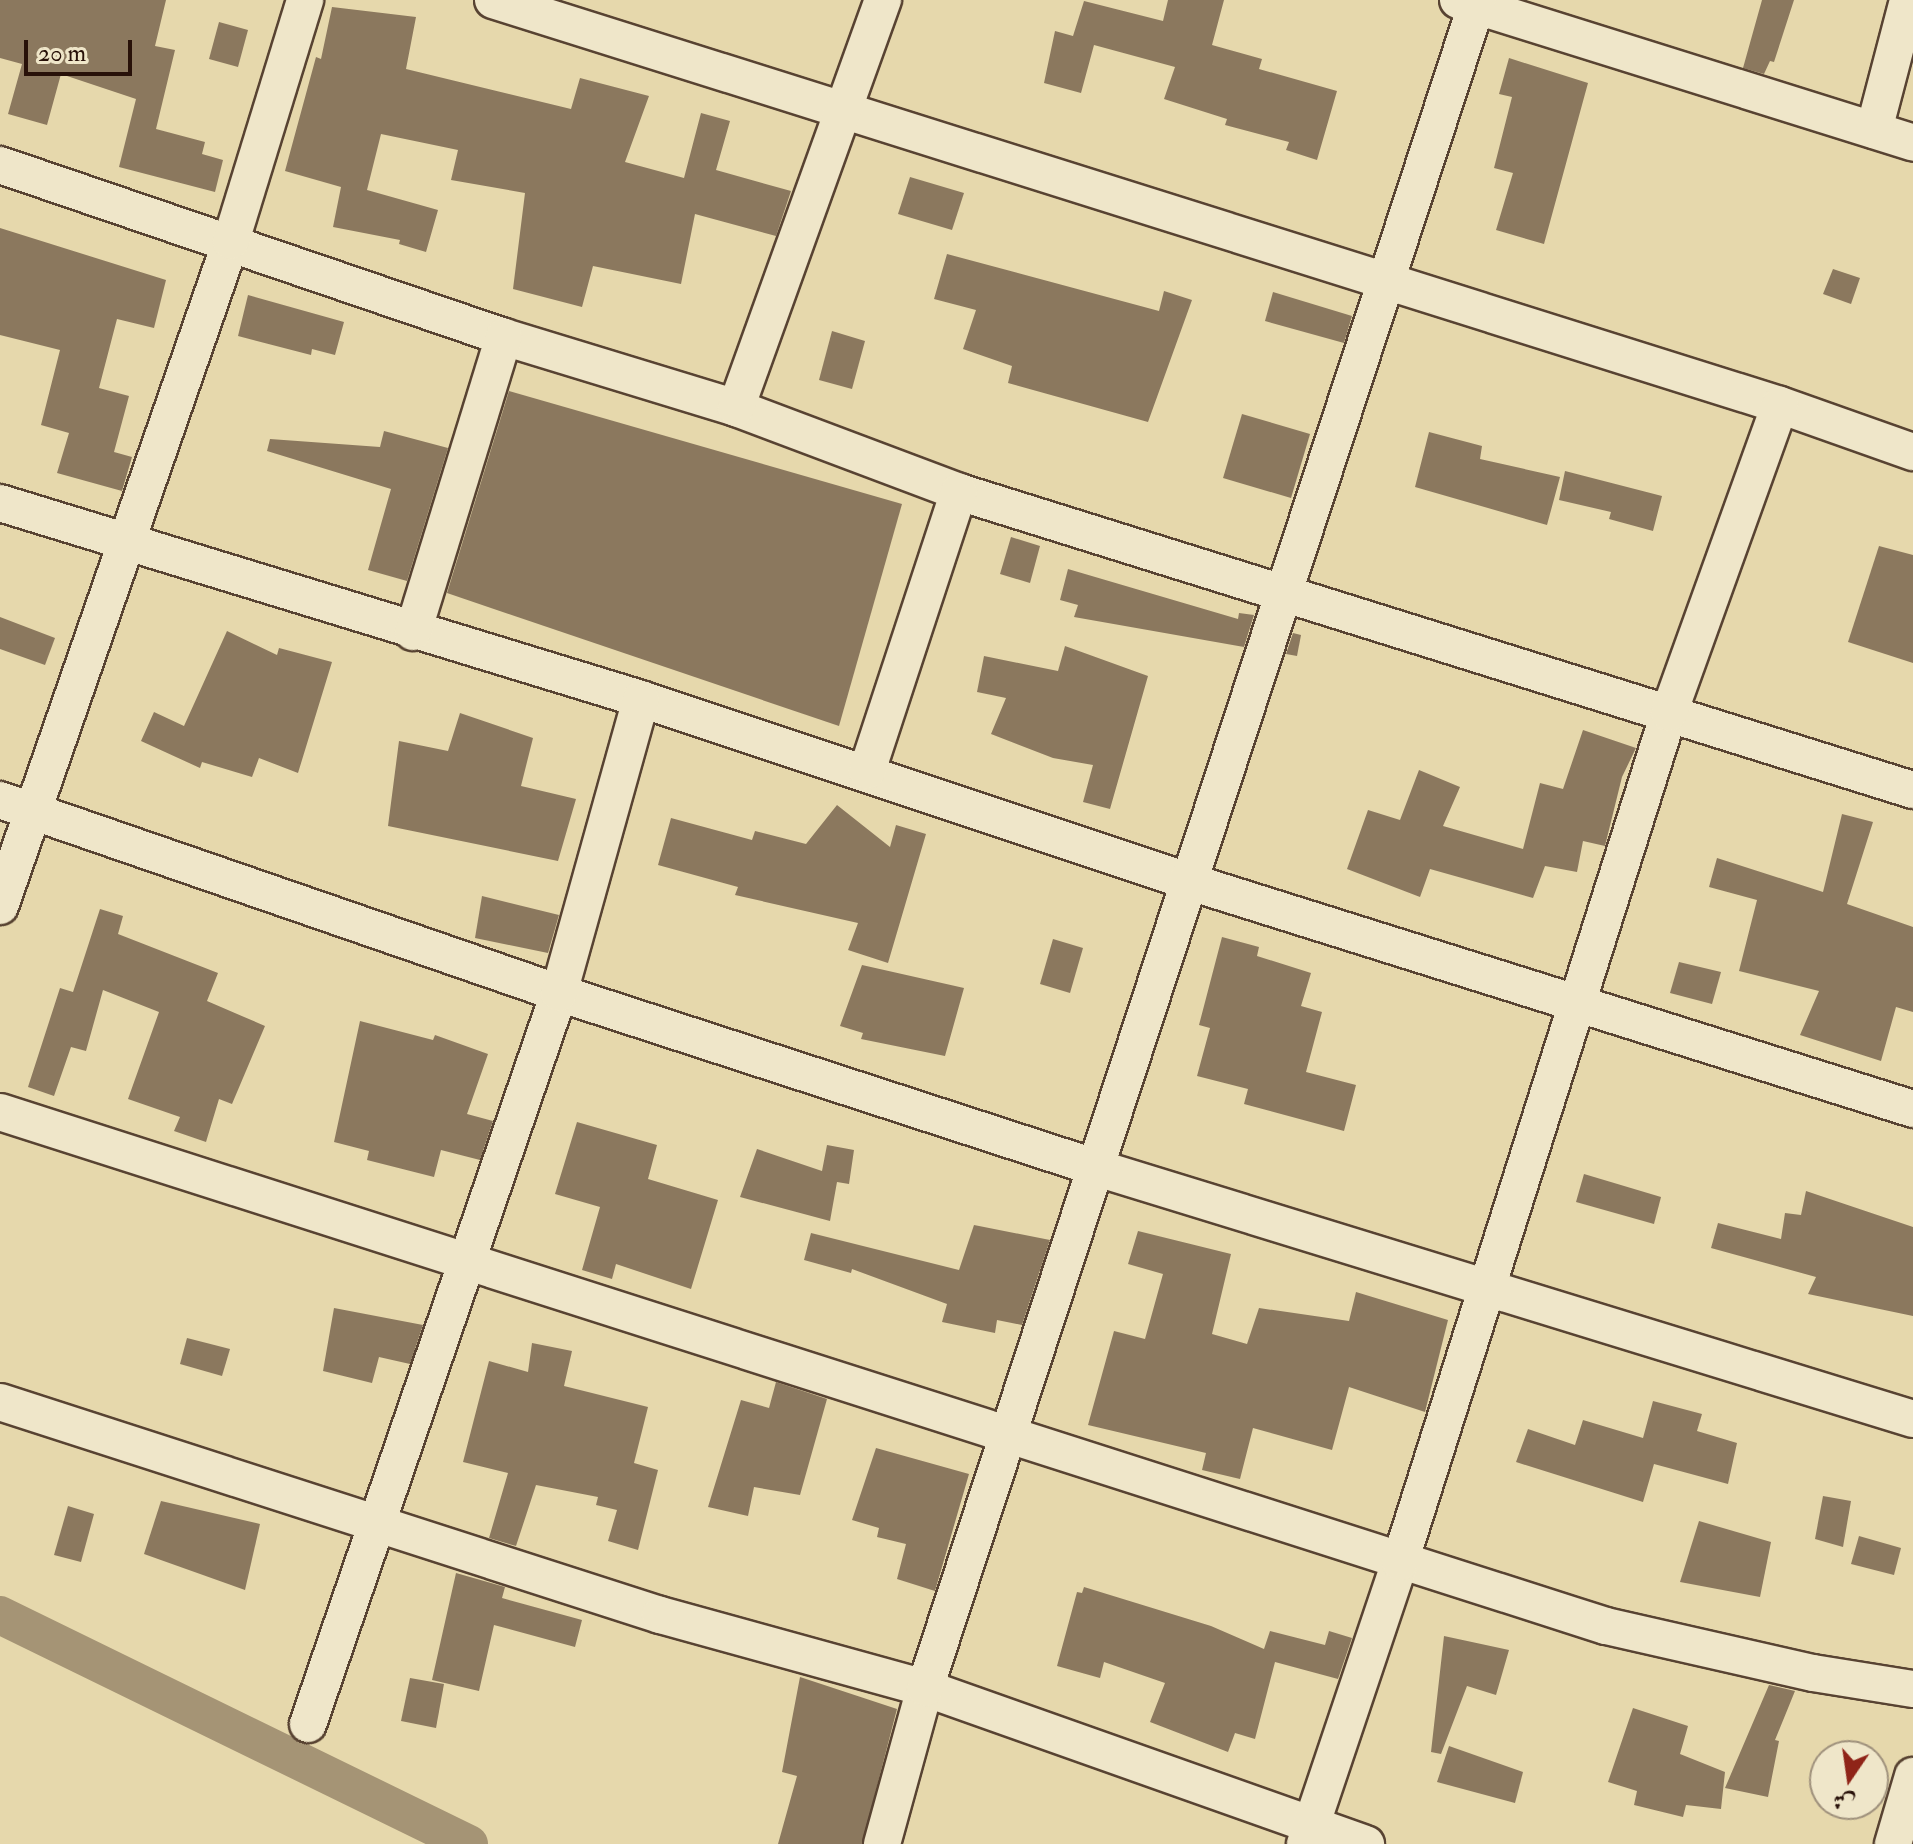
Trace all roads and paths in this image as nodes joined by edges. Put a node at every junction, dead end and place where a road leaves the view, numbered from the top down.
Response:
1 (305, 0) edge
2 (493, 0) edge
3 (883, 0) edge
4 (1908, 0) edge
5 (1471, 2) edge
6 (842, 113) junction
7 (1874, 130) junction
8 (1913, 143) edge
9 (0, 165) edge
10 (231, 241) junction
11 (1384, 281) junction
12 (504, 337) junction
13 (1780, 405) junction
14 (736, 408) junction
15 (1913, 452) edge
16 (959, 492) junction
17 (0, 503) edge
18 (125, 543) junction
19 (1281, 590) junction
20 (413, 632) junction
21 (641, 699) junction
22 (1669, 713) junction
23 (867, 771) junction
24 (1913, 790) edge
25 (15, 805) edge
26 (1187, 881) junction
27 (0, 906) edge
28 (559, 993) junction
29 (1576, 1000) junction
30 (1913, 1109) edge
31 (0, 1112) edge
32 (1094, 1167) junction
33 (470, 1262) junction
34 (1484, 1287) junction
35 (0, 1402) edge
36 (1913, 1419) edge
37 (1009, 1432) junction
38 (373, 1526) junction
39 (1400, 1562) junction
40 (925, 1688) junction
41 (1913, 1689) edge
42 (308, 1724) dead end
43 (1913, 1776) edge
44 (1309, 1834) edge
45 (882, 1844) edge
46 (1366, 1844) edge
47 (1893, 1844) edge

1 - 10 street
2 - 6 street
3 - 6 street
4 - 7 street
5 - 7 street
5 - 11 street
6 - 11 street
6 - 14 street
7 - 8 street
9 - 10 street
10 - 12 street
10 - 18 street
11 - 13 street
11 - 19 street
12 - 14 street
12 - 20 street
13 - 15 street
13 - 22 street
14 - 16 street
16 - 19 street
16 - 23 street
17 - 18 street
18 - 20 street
18 - 25 street
19 - 22 street
19 - 26 street
20 - 21 street
21 - 23 street
21 - 28 street
22 - 24 street
22 - 29 street
23 - 26 street
25 - 27 street
25 - 28 street
26 - 29 street
26 - 32 street
28 - 32 street
28 - 33 street
29 - 30 street
29 - 34 street
31 - 33 street
32 - 34 street
32 - 37 street
33 - 37 street
33 - 38 street
34 - 36 street
34 - 39 street
35 - 38 street
37 - 39 street
37 - 40 street
38 - 40 street
38 - 42 street
39 - 41 street
39 - 44 street
40 - 44 street
40 - 45 street
43 - 47 street
44 - 46 street

